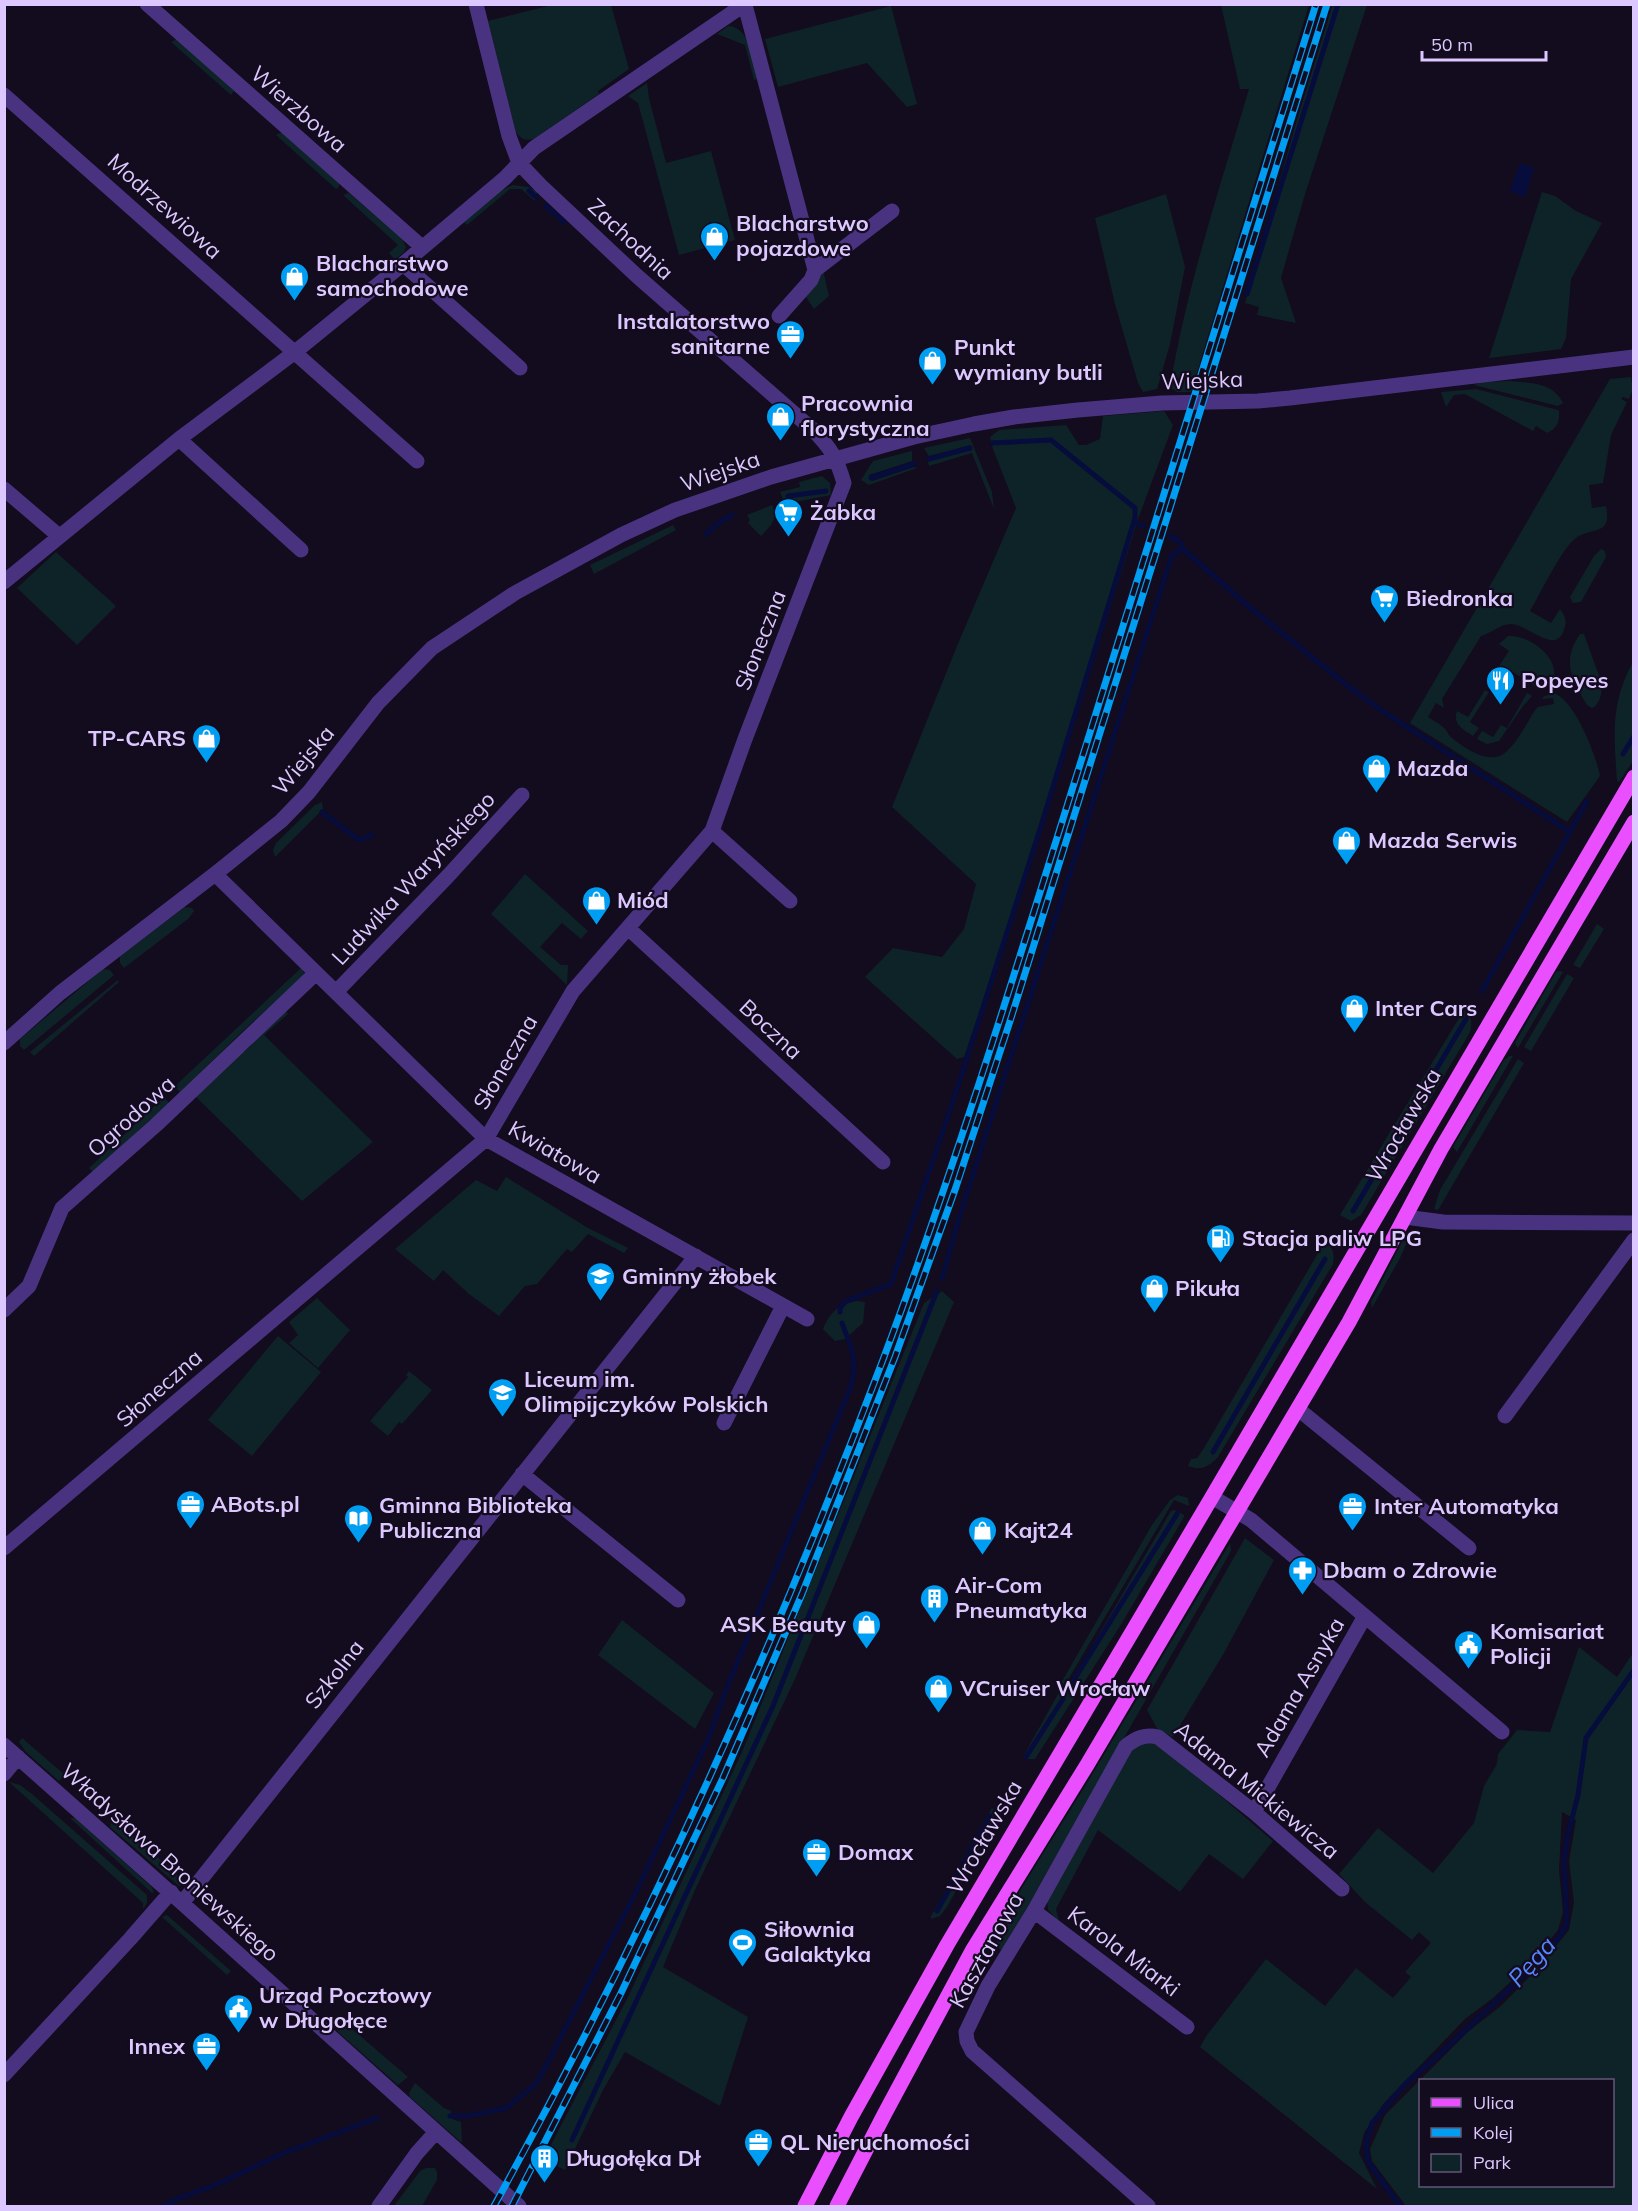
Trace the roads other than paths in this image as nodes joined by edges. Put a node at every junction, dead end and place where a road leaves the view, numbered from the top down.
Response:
1 (147, 4) edge
2 (476, 4) edge
3 (745, 5) edge
4 (4, 95) edge
5 (519, 164) junction
6 (892, 211) dead end
7 (422, 248) junction
8 (403, 264) junction
9 (815, 270) junction
10 (779, 316) dead end
11 (295, 352) junction
12 (1634, 357) edge
13 (520, 368) dead end
14 (179, 439) junction
15 (836, 457) junction
16 (417, 461) dead end
17 (4, 489) edge
18 (59, 536) junction
19 (301, 550) dead end
20 (4, 582) edge
21 (1634, 777) edge
22 (522, 795) dead end
23 (1634, 822) edge
24 (712, 831) junction
25 (215, 874) junction
26 (790, 901) dead end
27 (628, 928) junction
28 (316, 973) junction
29 (336, 992) junction
30 (4, 1043) edge
31 (486, 1139) junction
32 (883, 1162) dead end
33 (1405, 1217) junction
34 (1634, 1223) edge
35 (1634, 1240) edge
36 (696, 1256) junction
37 (783, 1306) junction
38 (4, 1310) edge
39 (807, 1319) dead end
40 (1298, 1409) junction
41 (1505, 1416) dead end
42 (724, 1423) dead end
43 (522, 1474) junction
44 (1212, 1497) junction
45 (1237, 1511) junction
46 (4, 1548) edge
47 (1469, 1548) dead end
48 (678, 1599) dead end
49 (1365, 1616) junction
50 (1502, 1732) dead end
51 (1141, 1737) joint
52 (4, 1745) edge
53 (18, 1757) junction
54 (4, 1774) edge
55 (1254, 1812) junction
56 (1342, 1889) dead end
57 (177, 1897) junction
58 (1034, 1911) junction
59 (1187, 2027) dead end
60 (4, 2075) edge
61 (435, 2133) junction
62 (379, 2206) edge
63 (519, 2206) edge
64 (806, 2206) edge
65 (837, 2206) edge
66 (1148, 2206) edge

1 - 7 street, Wierzbowa
2 - 5 street, Zachodnia
3 - 5 street
3 - 9 street
4 - 11 street, Modrzewiowa
5 - 7 street
5 - 15 street, Zachodnia
6 - 9 street
7 - 8 street
8 - 11 street
8 - 13 street
9 - 10 street
11 - 14 street
11 - 16 street, Modrzewiowa
12 - 15 street, Wiejska
14 - 18 street
14 - 19 street
15 - 24 street, Słoneczna
15 - 25 street, Wiejska
17 - 18 street
18 - 20 street
21 - 44 main road, Wrocławska
22 - 29 street, Ludwika Waryńskiego
23 - 33 main road, Wrocławska
24 - 26 street
24 - 27 street, Słoneczna
25 - 28 street, Kwiatowa
25 - 30 street, Wiejska
27 - 31 street, Słoneczna
27 - 32 street, Boczna
28 - 29 street, Kwiatowa
28 - 38 street, Ogrodowa
29 - 31 street, Kwiatowa
31 - 36 street, Kwiatowa
31 - 46 street, Słoneczna
33 - 34 street
33 - 40 main road, Wrocławska
35 - 41 street
36 - 37 street, Kwiatowa
36 - 43 street, Szkolna
37 - 39 street, Kwiatowa
37 - 42 street
40 - 45 main road, Wrocławska
40 - 47 street
43 - 48 street
43 - 57 street, Szkolna
44 - 45 street
44 - 64 main road, Wrocławska
45 - 49 street
45 - 65 main road, Wrocławska
49 - 50 street
49 - 55 street, Adama Asnyka
51 - 55 street, Adama Mickiewicza
51 - 58 street, Kasztanowa
52 - 53 street, Władysława Broniewskiego
53 - 54 street
53 - 57 street, Władysława Broniewskiego
55 - 56 street, Adama Mickiewicza
57 - 60 street, Szkolna
57 - 61 street, Władysława Broniewskiego
58 - 59 street, Karola Miarki
58 - 66 street, Kasztanowa
61 - 62 street
61 - 63 street, Władysława Broniewskiego

